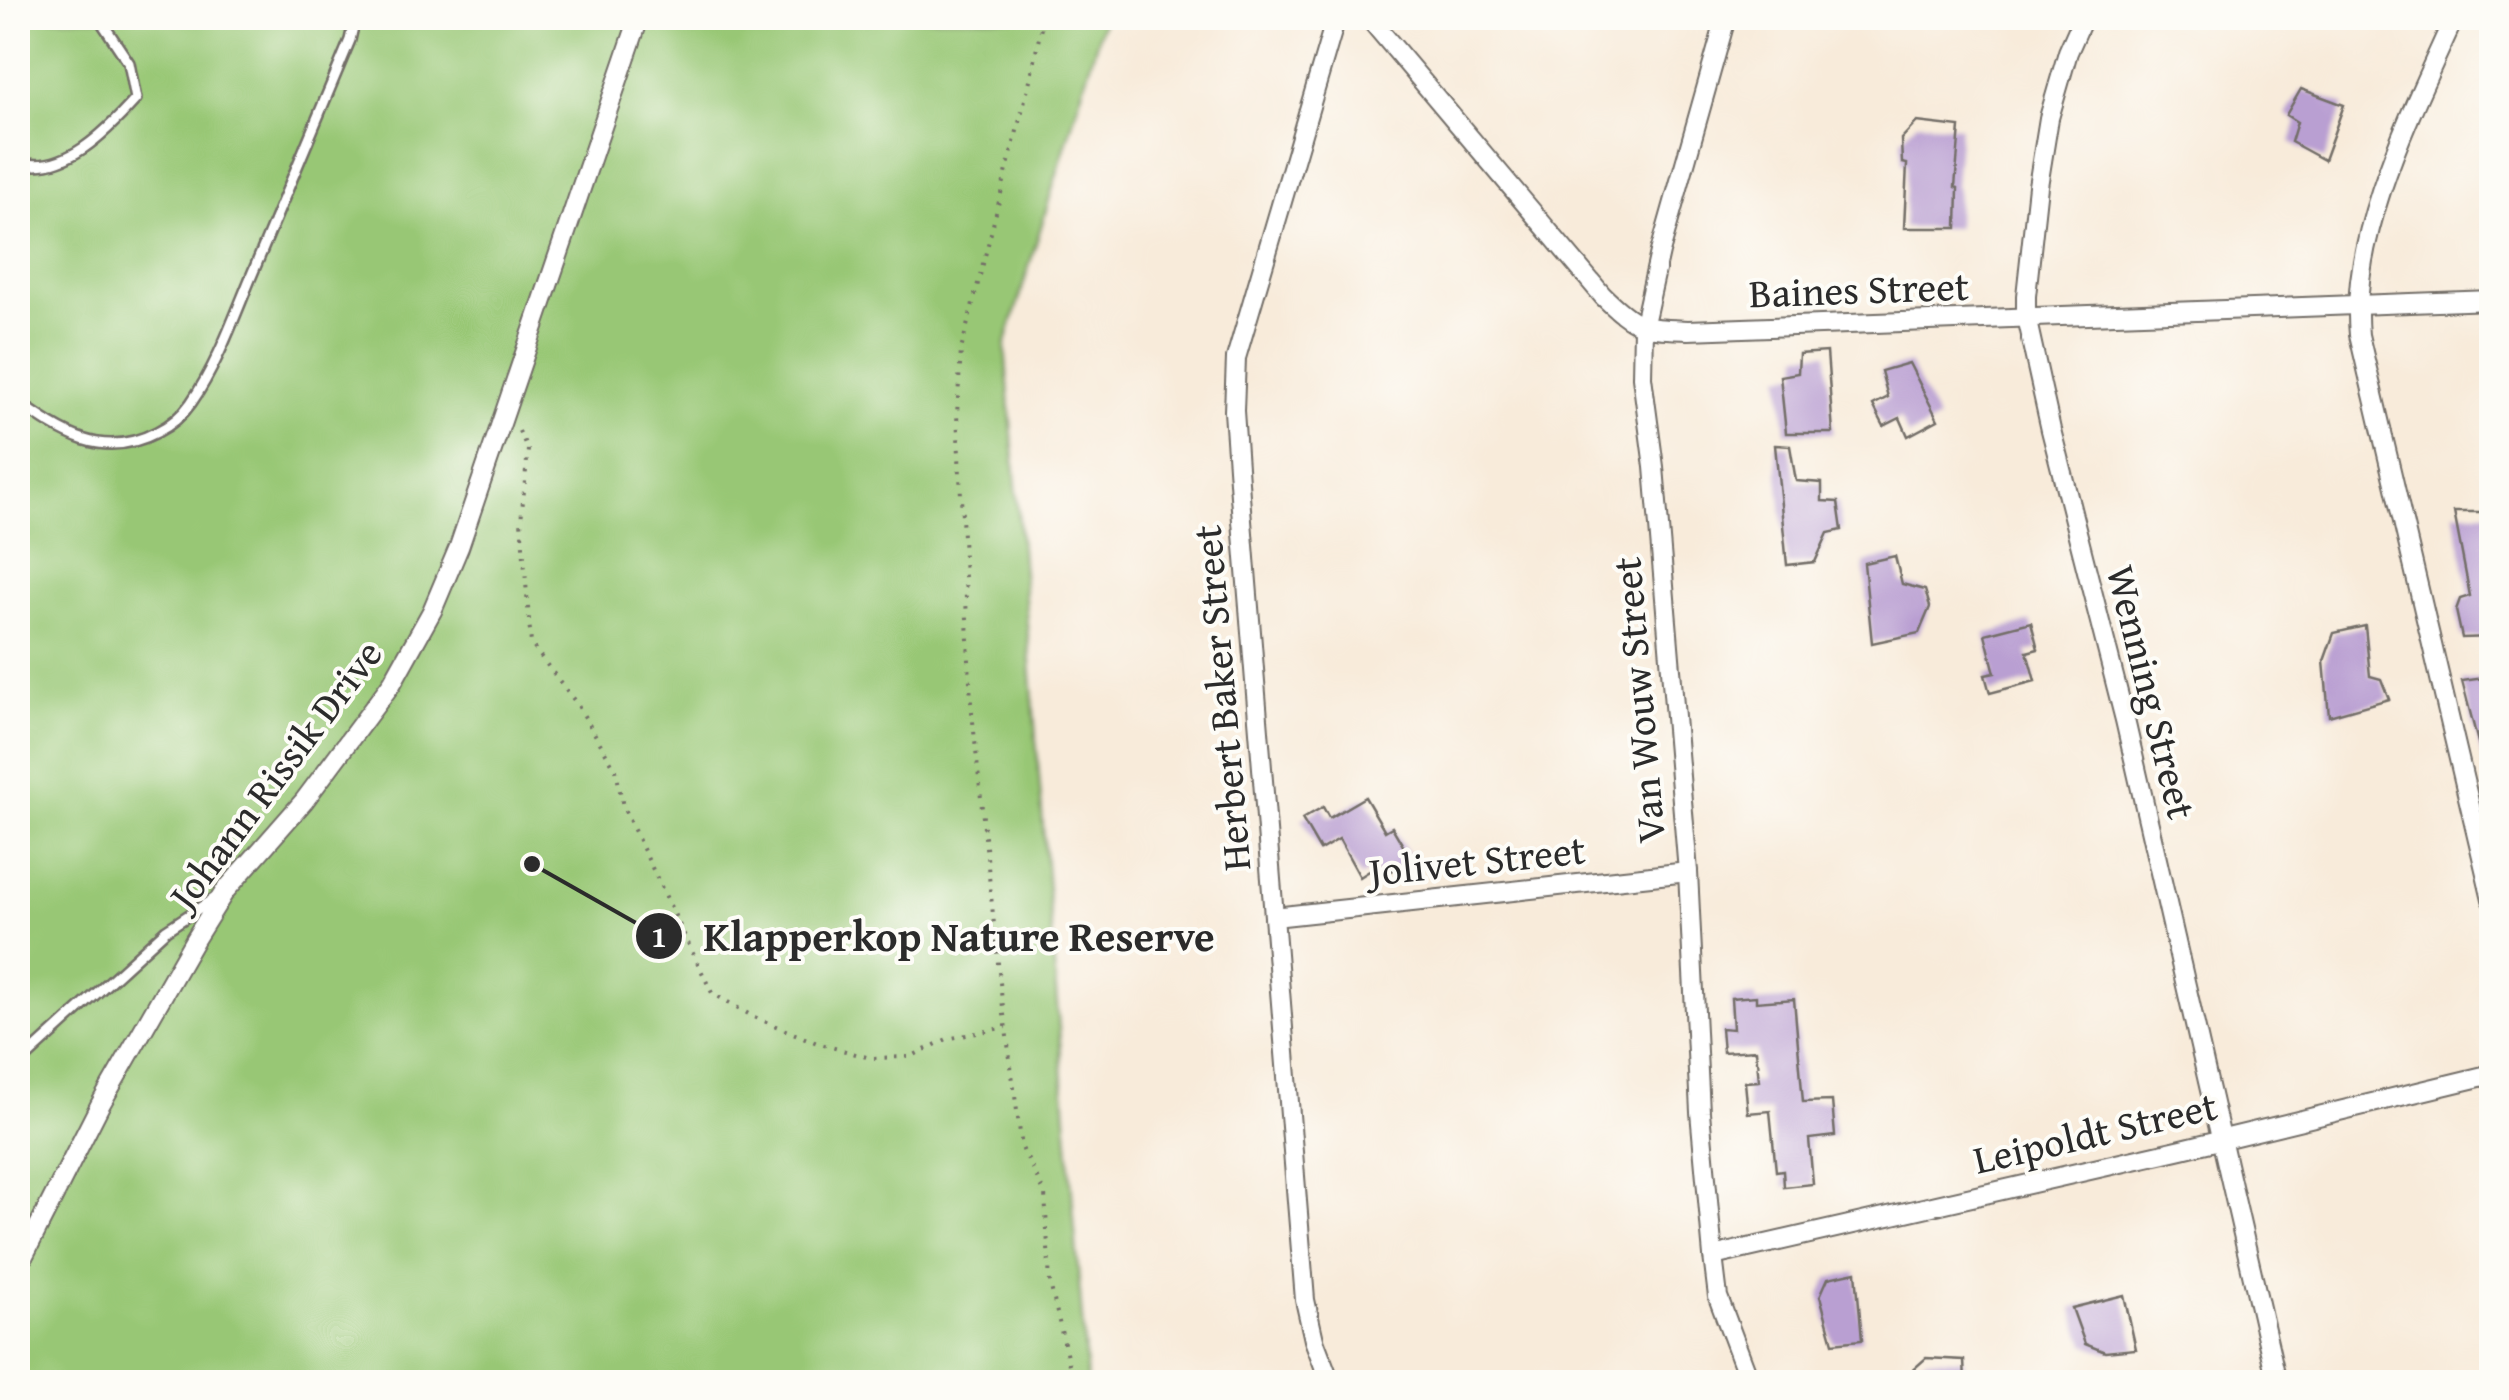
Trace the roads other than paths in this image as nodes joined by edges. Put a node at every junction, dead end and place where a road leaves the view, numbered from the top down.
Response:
1 (99, 18) edge
2 (355, 18) edge
3 (639, 18) edge
4 (1336, 18) edge
5 (1369, 18) edge
6 (1726, 18) edge
7 (2083, 18) edge
8 (2454, 18) edge
9 (18, 162) edge
10 (2492, 300) edge
11 (2356, 306) junction
12 (2026, 318) junction
13 (1643, 328) junction
14 (18, 402) edge
15 (1688, 872) junction
16 (225, 891) junction
17 (2492, 899) edge
18 (1274, 917) junction
19 (18, 1065) edge
20 (2492, 1074) edge
21 (2221, 1139) junction
22 (1713, 1256) junction
23 (18, 1267) edge
24 (1330, 1382) edge
25 (1750, 1382) edge
26 (2277, 1382) edge

1 - 9 lane
2 - 14 lane
3 - 16 street, Johann Rissik Drive
4 - 18 street, Herbert Baker Street
5 - 13 street
6 - 13 street, Van Wouw Street
7 - 12 street, Wenning Street
8 - 11 street
10 - 11 street, Baines Street
11 - 12 street, Baines Street
11 - 17 street
12 - 13 street, Baines Street
12 - 21 street, Wenning Street
13 - 15 street, Van Wouw Street
15 - 18 street, Jolivet Street
15 - 22 street, Van Wouw Street
16 - 19 lane
16 - 23 street, Johann Rissik Drive
18 - 24 street, Herbert Baker Street
20 - 21 street, Leipoldt Street
21 - 22 street, Leipoldt Street
21 - 26 street, Wenning Street
22 - 25 street, Van Wouw Street

